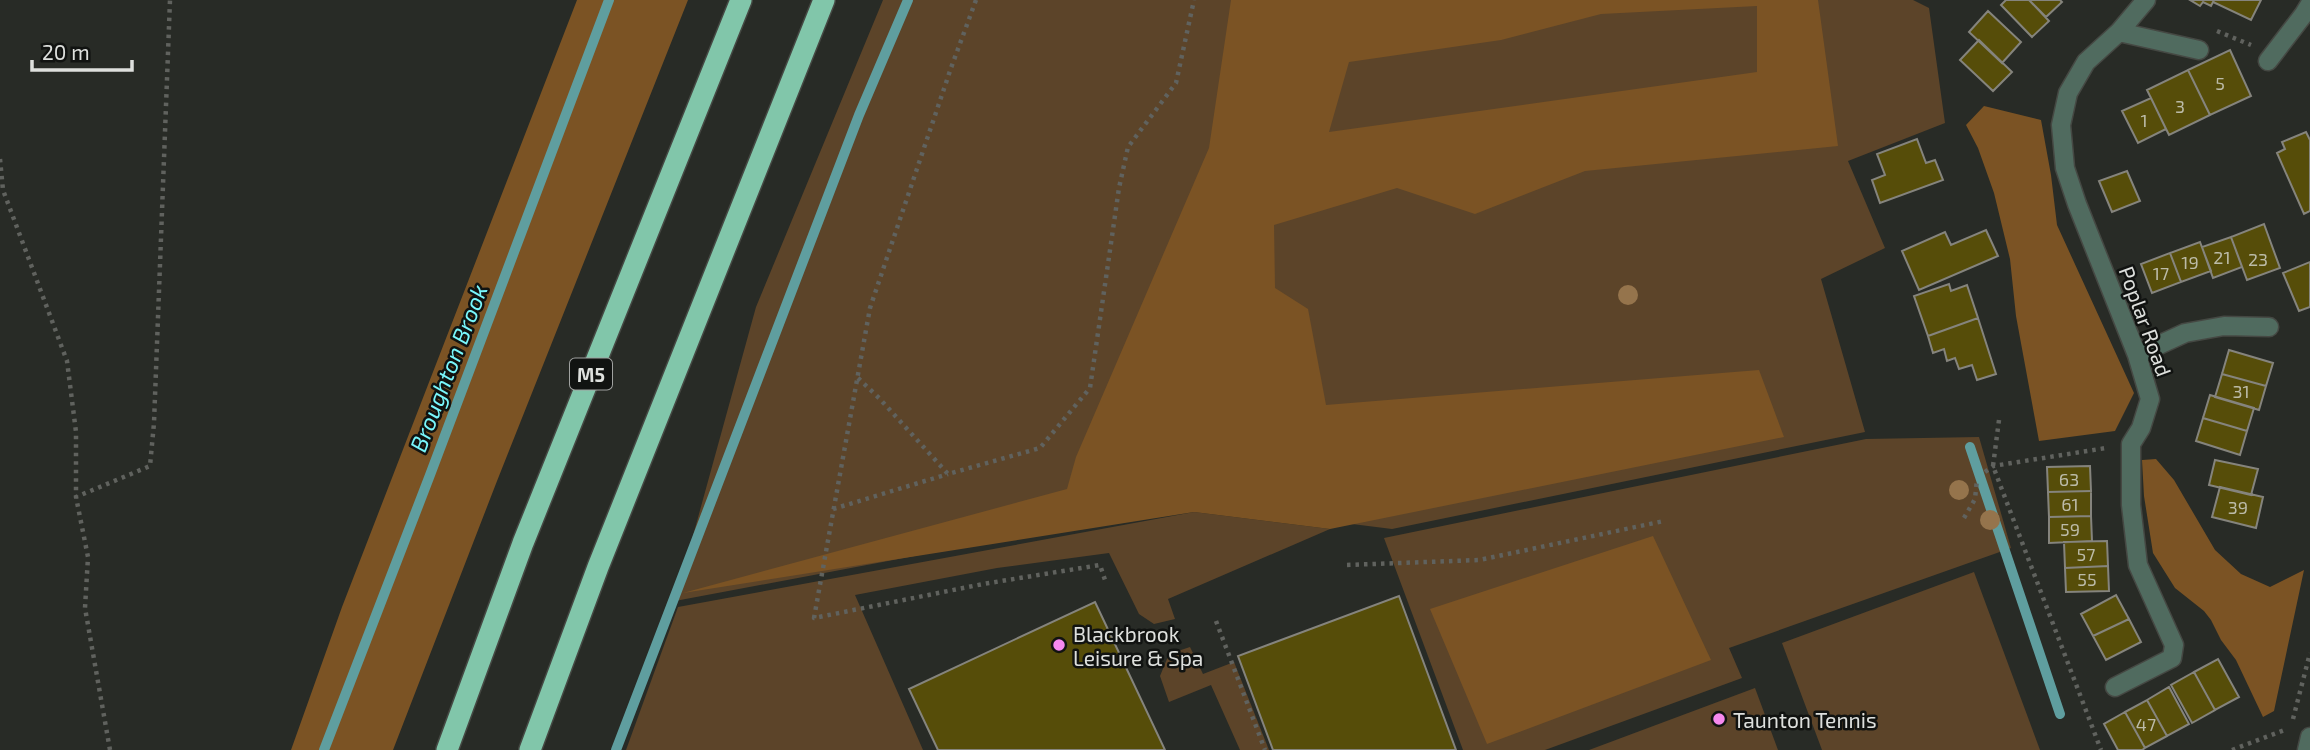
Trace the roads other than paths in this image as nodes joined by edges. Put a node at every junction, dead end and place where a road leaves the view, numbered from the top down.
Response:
1 (741, 0) edge
2 (824, 0) edge
3 (2146, 0) edge
4 (2308, 12) edge
5 (2119, 32) junction
6 (2199, 50) dead end
7 (2268, 61) dead end
8 (2269, 327) dead end
9 (2137, 355) junction
10 (2115, 688) dead end
11 (2310, 737) edge
12 (447, 750) edge
13 (530, 750) edge
14 (2307, 750) edge

1 - 12 highway, M5
2 - 13 highway
3 - 5 street, Poplar Road
4 - 7 street
5 - 6 street
5 - 9 street, Poplar Road
8 - 9 street
9 - 10 street, Poplar Road
11 - 14 street

